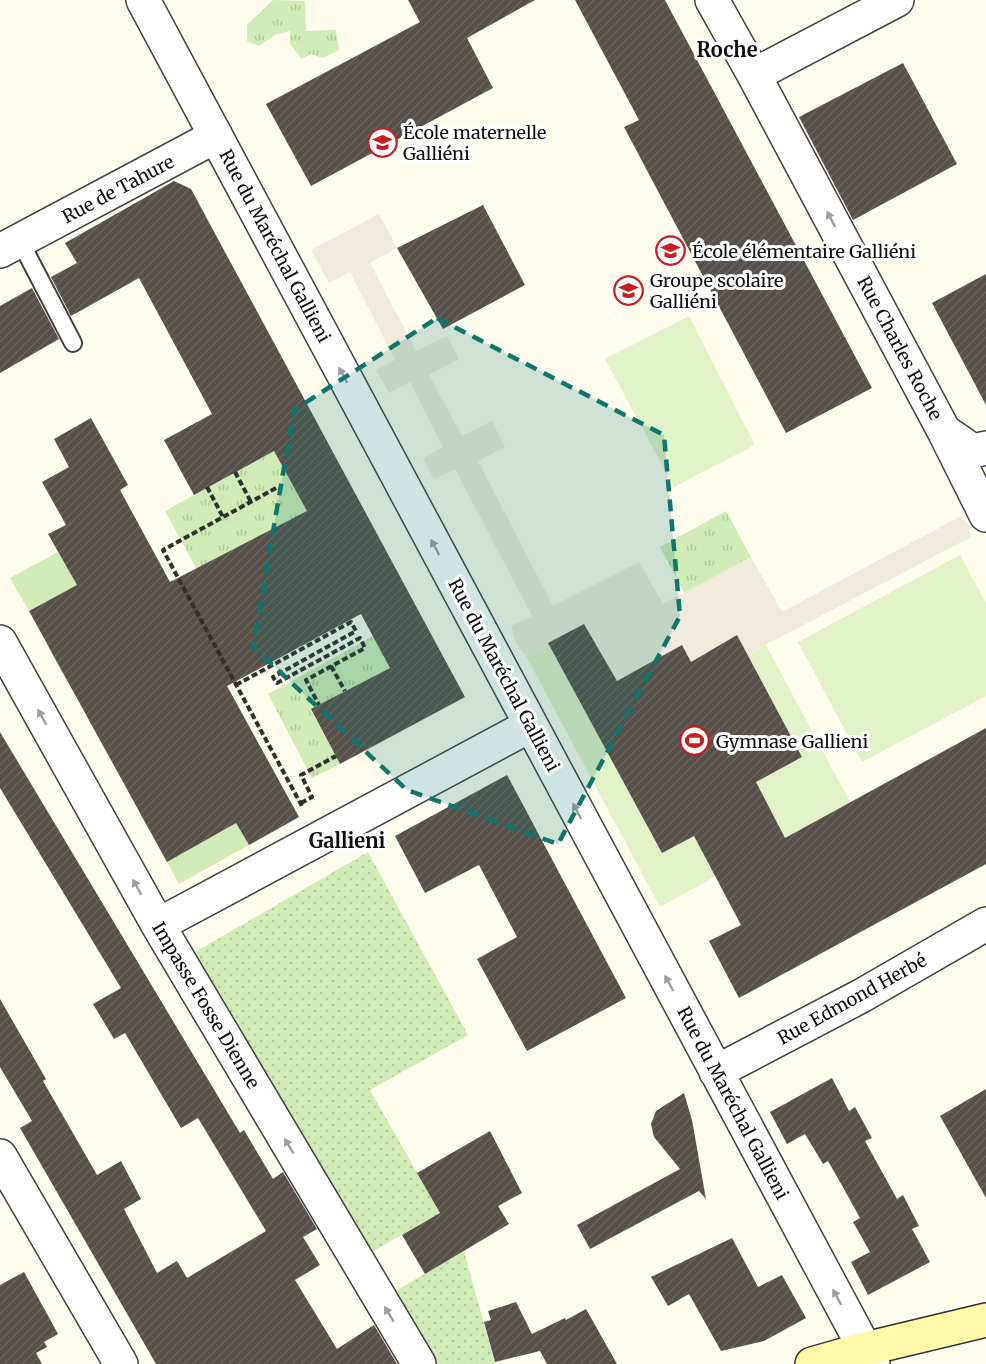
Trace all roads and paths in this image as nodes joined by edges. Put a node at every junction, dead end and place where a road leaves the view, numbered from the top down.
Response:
1 (143, 0) edge
2 (712, 0) edge
3 (897, 0) edge
4 (754, 75) junction
5 (216, 136) junction
6 (10, 246) edge
7 (73, 343) dead end
8 (944, 431) junction
9 (986, 448) edge
10 (236, 472) dead end
11 (207, 487) dead end
12 (276, 488) dead end
13 (251, 502) junction
14 (986, 514) edge
15 (223, 517) junction
16 (0, 642) edge
17 (331, 666) junction
18 (236, 685) junction
19 (345, 691) dead end
20 (319, 705) dead end
21 (531, 724) junction
22 (336, 756) dead end
23 (301, 803) junction
24 (306, 813) dead end
25 (986, 924) edge
26 (158, 925) junction
27 (716, 1072) junction
28 (0, 1156) edge
29 (986, 1320) edge
30 (869, 1356) edge
31 (121, 1364) edge
32 (419, 1364) edge
33 (812, 1364) edge

1 - 5 street, Rue du Maréchal Gallieni
2 - 4 street, Rue Charles Roche
3 - 4 street
8 -> 4 street, Rue Charles Roche
5 - 6 street, Rue de Tahure
21 -> 5 street, Rue du Maréchal Gallieni
6 - 7 lane, Rue de Tahure
8 - 9 street, Rue Charles Roche
8 - 14 street
10 - 13 path
11 - 15 path
12 - 13 path
13 - 15 path
15 - 18 path
26 -> 16 street, Impasse Fosse Dienne
17 - 18 path
17 - 19 path
17 - 20 path
18 - 23 path
21 - 26 street
27 -> 21 street, Rue du Maréchal Gallieni
22 - 23 path
23 - 24 path
25 - 27 street, Rue Edmond Herbé
32 -> 26 street, Impasse Fosse Dienne
30 -> 27 street, Rue du Maréchal Gallieni
28 - 31 street
29 - 30 main road
30 - 33 main road

